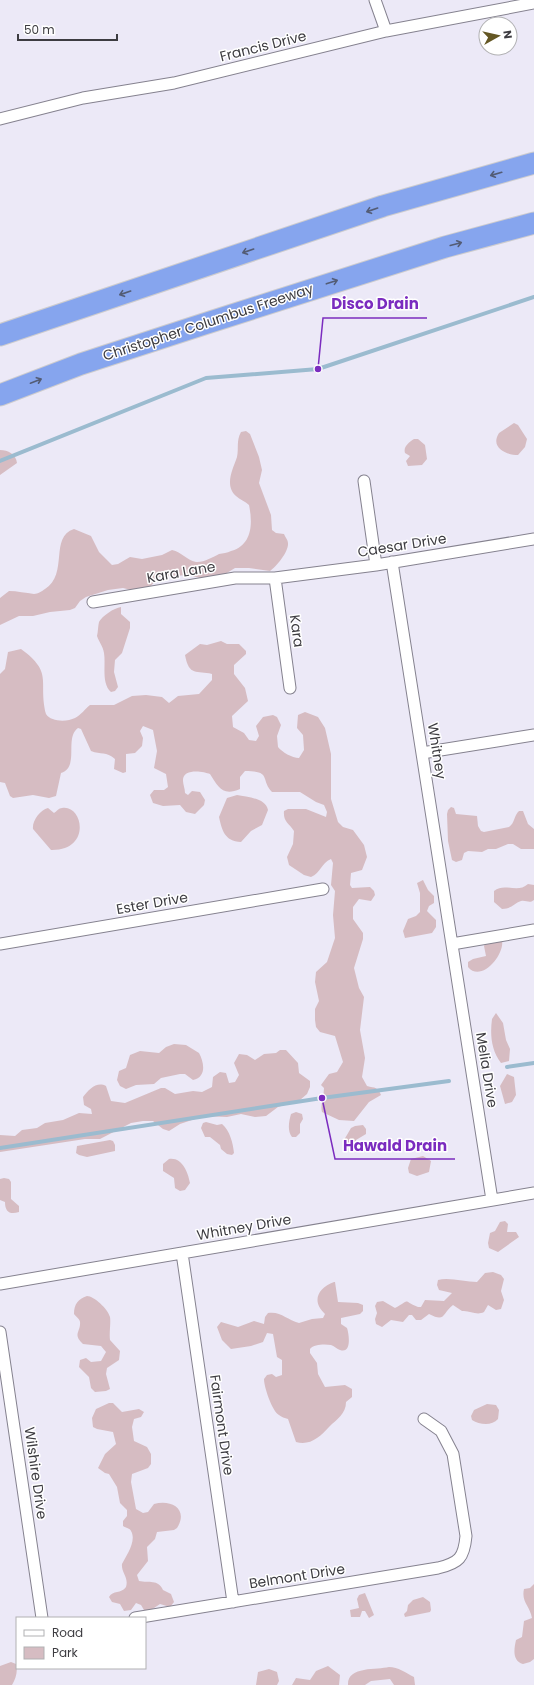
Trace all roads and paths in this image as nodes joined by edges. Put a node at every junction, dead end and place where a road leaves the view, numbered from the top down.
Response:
1 (375, 0) edge
2 (534, 3) edge
3 (386, 31) junction
4 (0, 120) edge
5 (534, 163) edge
6 (534, 223) edge
7 (0, 335) edge
8 (0, 395) edge
9 (364, 482) dead end
10 (534, 539) edge
11 (392, 562) junction
12 (376, 565) junction
13 (275, 578) junction
14 (93, 602) dead end
15 (290, 688) dead end
16 (534, 735) edge
17 (422, 754) junction
18 (323, 889) dead end
19 (534, 930) edge
20 (0, 944) edge
21 (452, 944) junction
22 (534, 1193) edge
23 (492, 1200) junction
24 (182, 1253) junction
25 (0, 1284) edge
26 (0, 1332) edge
27 (424, 1419) dead end
28 (233, 1602) junction
29 (42, 1617) edge
30 (141, 1617) edge

1 - 3 street
2 - 3 street, Francis Drive
3 - 4 street, Francis Drive
5 -> 7 highway
8 -> 6 highway, Christopher Columbus Freeway
9 - 12 street
10 - 11 street, Caesar Drive
11 - 12 street, Caesar Drive
11 - 17 street, Whitney
12 - 13 street, Caesar Drive
13 - 14 street, Kara Lane
13 - 15 street, Kara
16 - 17 street
17 - 21 street, Whitney
18 - 20 street, Ester Drive
19 - 21 street
21 - 23 street, Melia Drive
22 - 23 street, Whitney Drive
23 - 24 street, Whitney Drive
24 - 25 street, Whitney Drive
24 - 28 street, Fairmont Drive
26 - 29 street, Wilshire Drive
27 - 28 street, Belmont Drive
28 - 30 street, Belmont Drive

